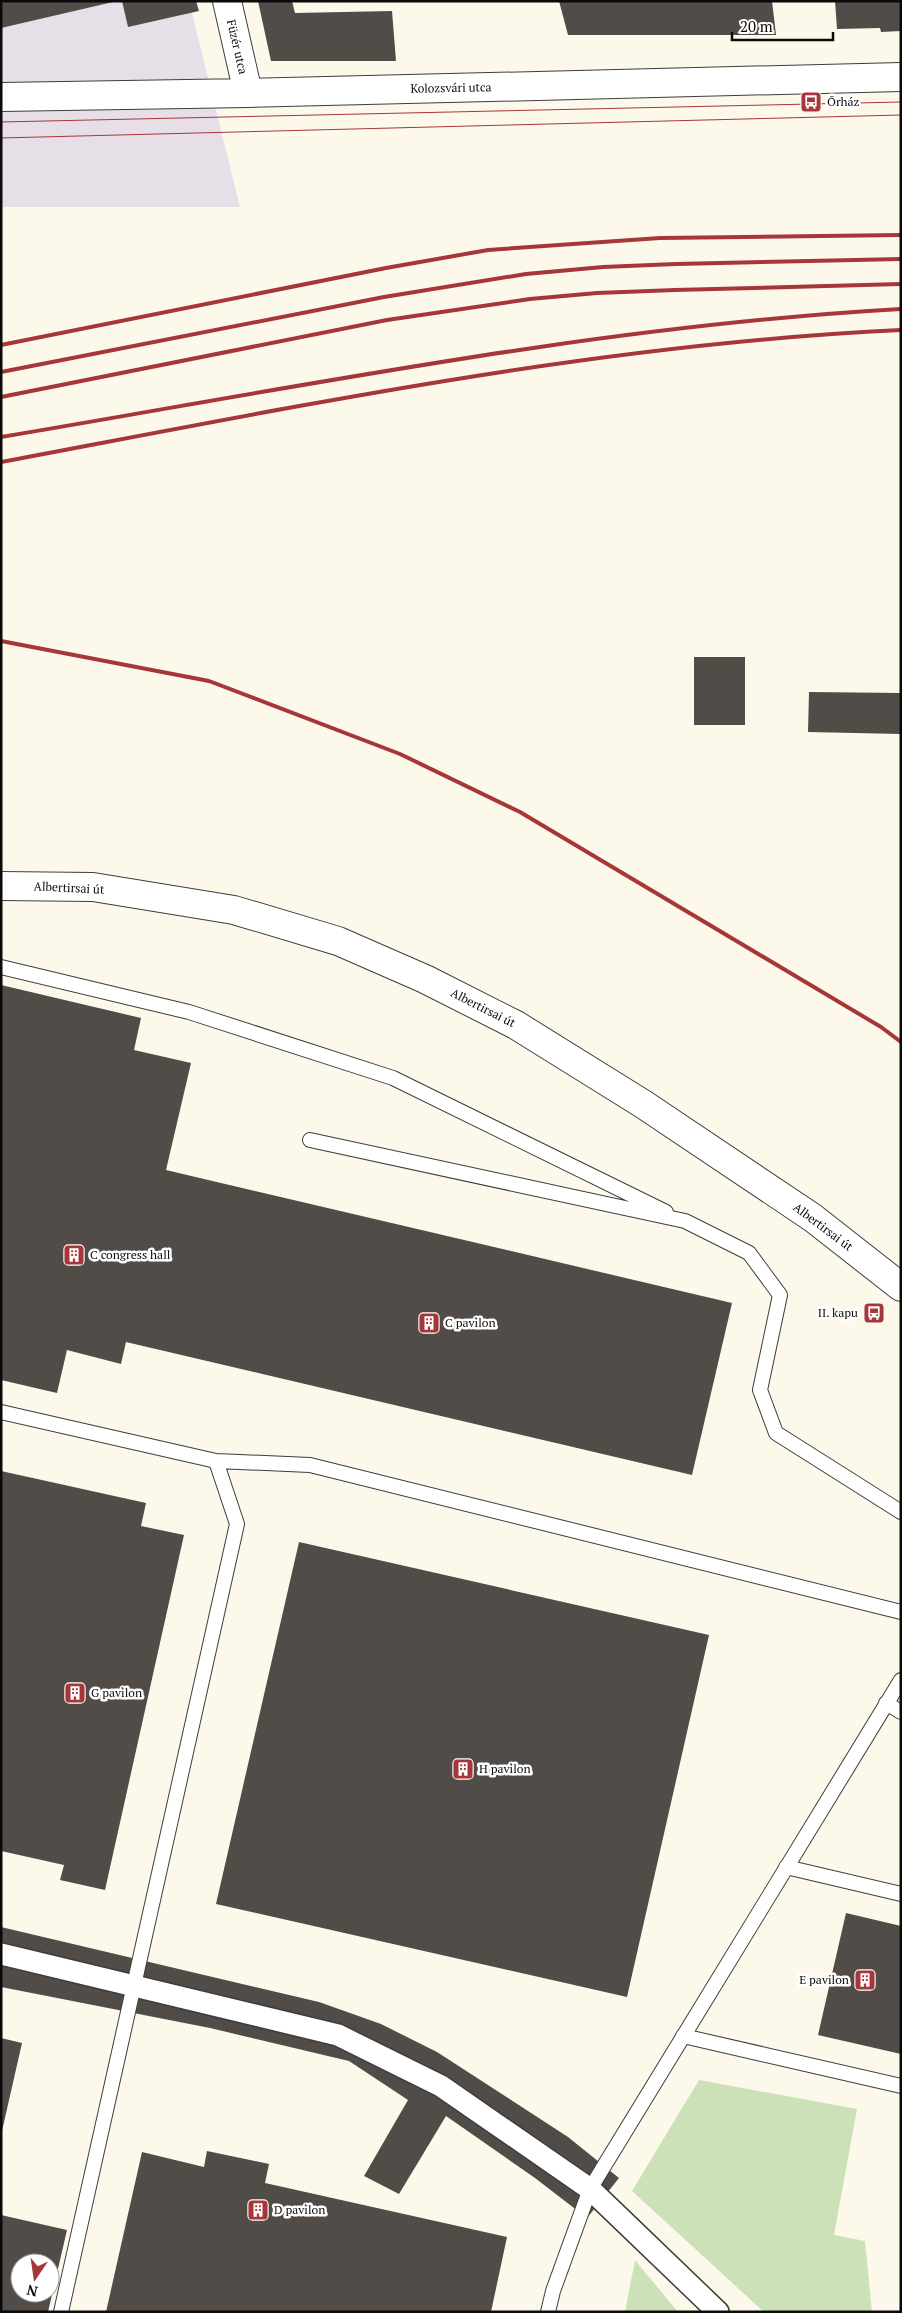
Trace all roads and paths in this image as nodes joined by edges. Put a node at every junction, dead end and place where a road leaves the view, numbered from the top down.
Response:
1 (227, 1) edge
2 (901, 77) edge
3 (248, 93) junction
4 (1, 97) edge
5 (1, 886) edge
6 (1, 967) edge
7 (310, 1140) dead end
8 (685, 1221) junction
9 (901, 1287) edge
10 (1, 1412) edge
11 (216, 1461) junction
12 (901, 1512) edge
13 (901, 1612) edge
14 (901, 1680) edge
15 (886, 1703) junction
16 (901, 1712) edge
17 (786, 1867) junction
18 (901, 1894) edge
19 (1, 1954) edge
20 (132, 1985) junction
21 (683, 2036) junction
22 (901, 2086) edge
23 (590, 2189) junction
24 (61, 2312) edge
25 (548, 2312) edge
26 (718, 2312) edge

1 - 3 street, Füzér utca
2 - 3 street, Kolozsvári utca
3 - 4 street, Kolozsvári utca
5 - 9 street, Albertirsai út
6 - 8 lane
7 - 8 lane
8 - 12 lane
10 - 11 lane
11 - 13 lane
11 - 20 lane
14 - 15 lane
15 - 16 lane
15 - 17 lane
17 - 18 lane
17 - 21 lane
19 - 20 street
20 - 23 street
20 - 24 lane
21 - 22 lane
21 - 23 lane
23 - 25 lane
23 - 26 street

